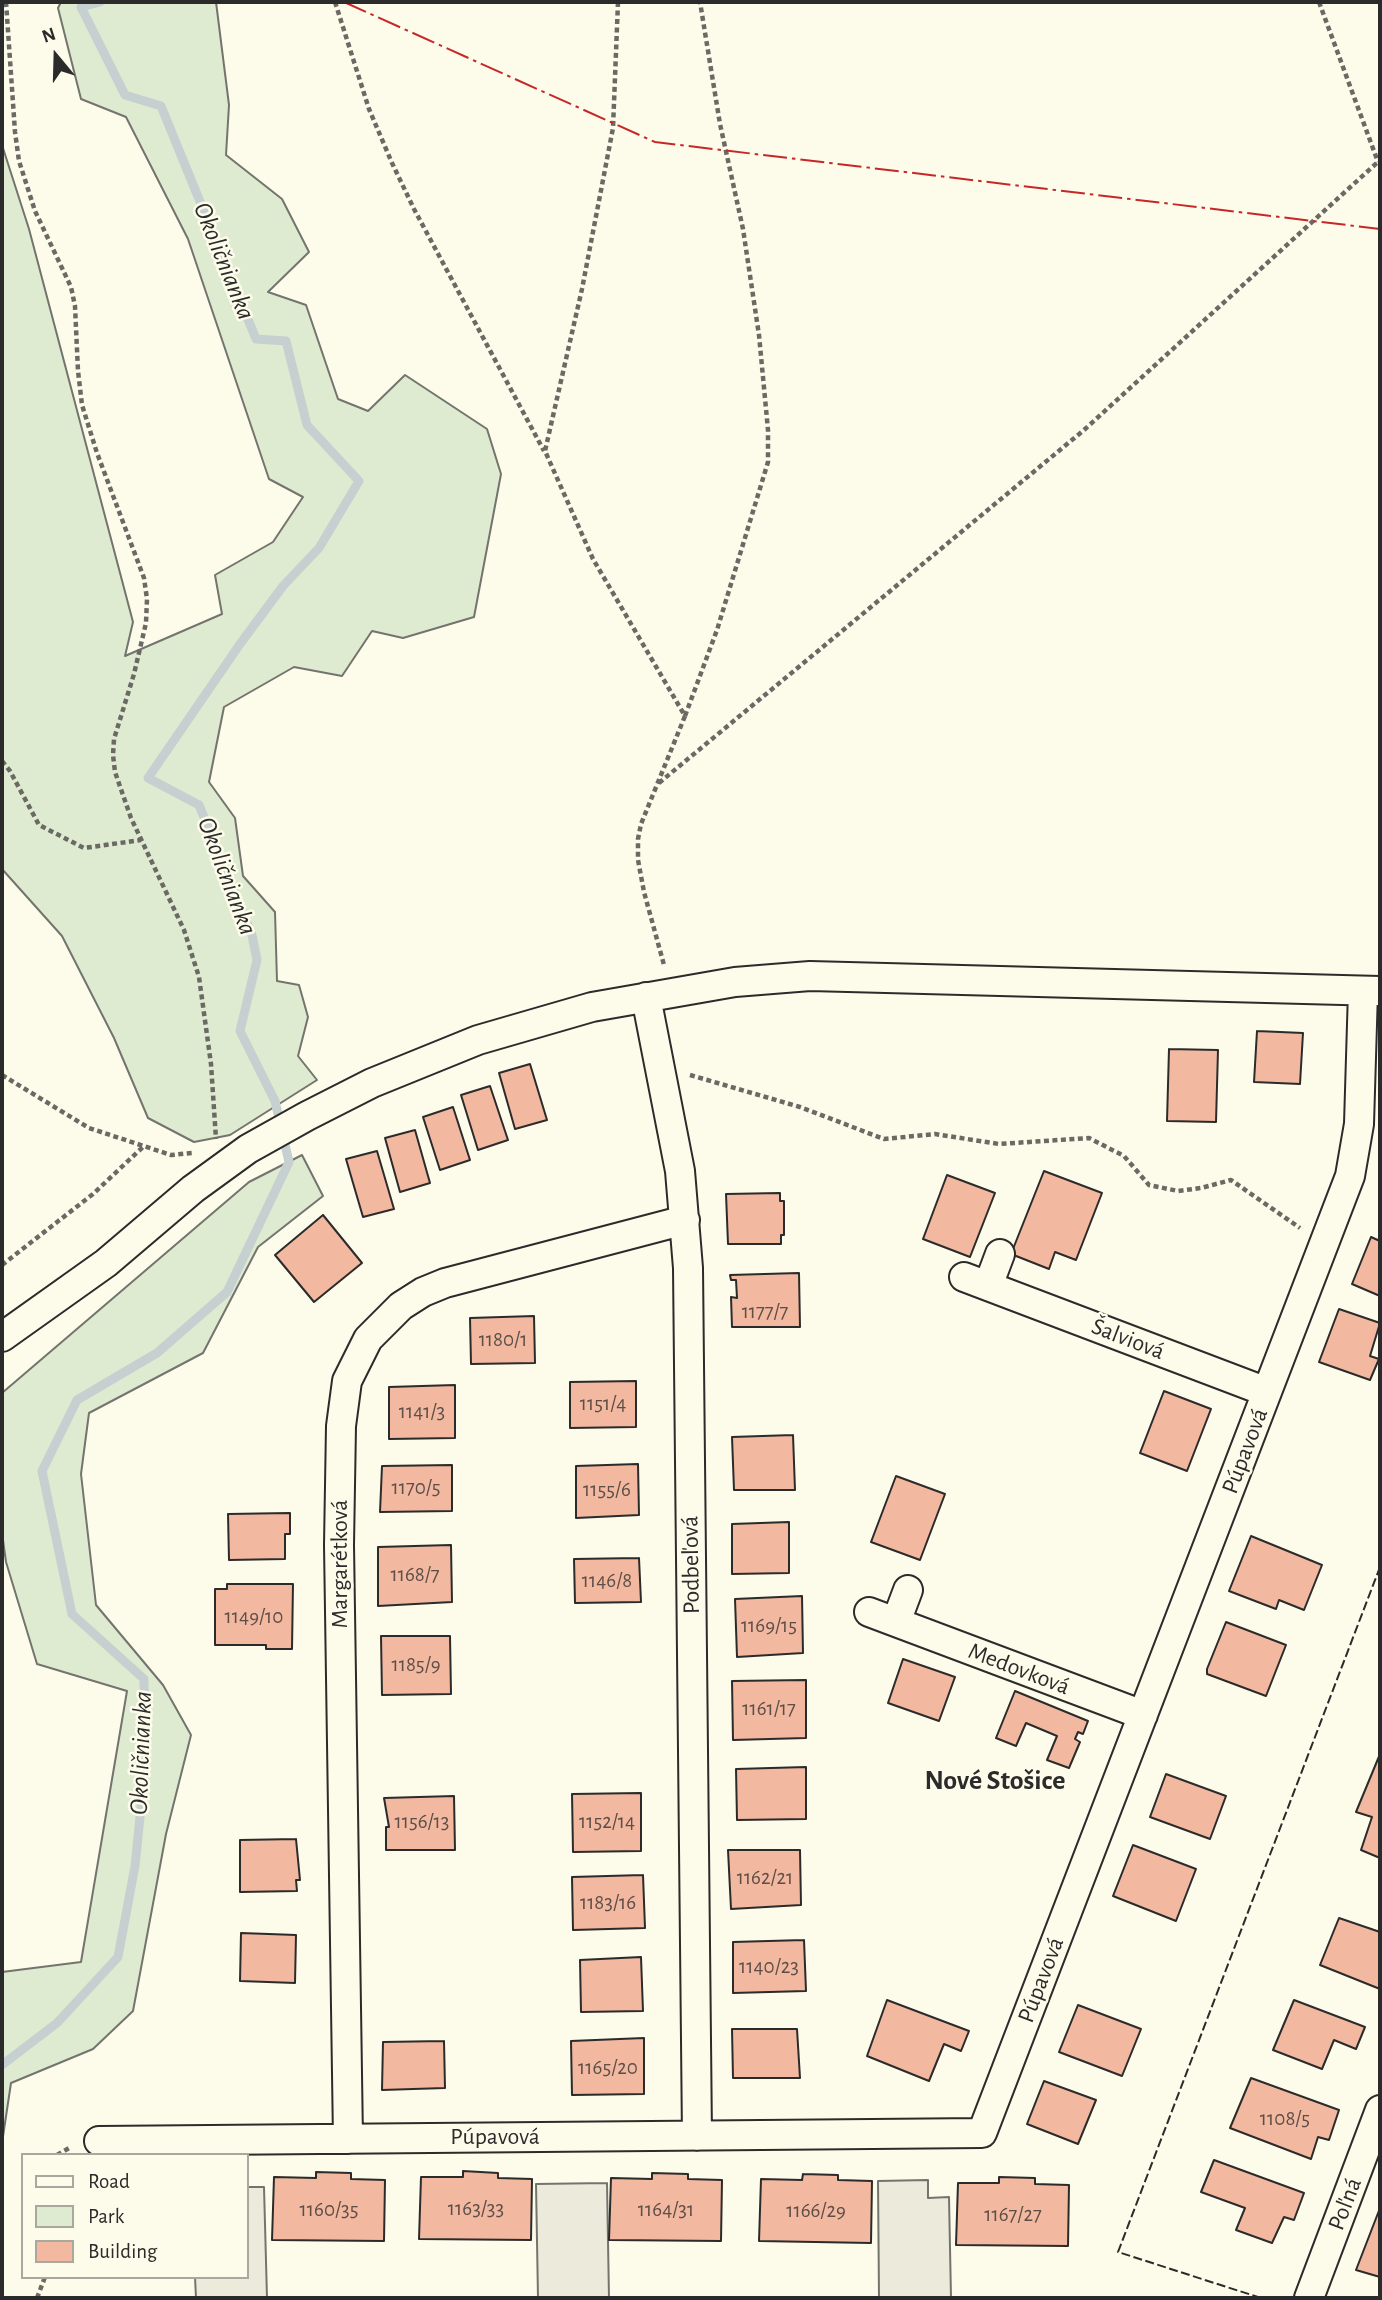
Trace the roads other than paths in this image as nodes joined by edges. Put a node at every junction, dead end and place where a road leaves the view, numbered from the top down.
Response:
1 (1371, 991) edge
2 (658, 995) junction
3 (685, 1220) junction
4 (1000, 1254) dead end
5 (2, 1337) edge
6 (1268, 1392) junction
7 (908, 1590) dead end
8 (869, 1612) dead end
9 (896, 1622) junction
10 (1143, 1716) junction
11 (1380, 2110) edge
12 (697, 2136) junction
13 (348, 2138) junction
14 (99, 2141) dead end
15 (1309, 2298) edge

1 - 2 street
1 - 6 street, Púpavová
2 - 3 street, Podbeľová
2 - 5 street
3 - 12 street, Podbeľová
3 - 13 street, Margarétková
4 - 6 street, Šalviová
6 - 10 street, Púpavová
7 - 9 street
8 - 9 street, Medovková
9 - 10 street, Medovková
10 - 12 street, Púpavová
11 - 15 street, Poľná
12 - 13 street, Púpavová
13 - 14 street, Púpavová

